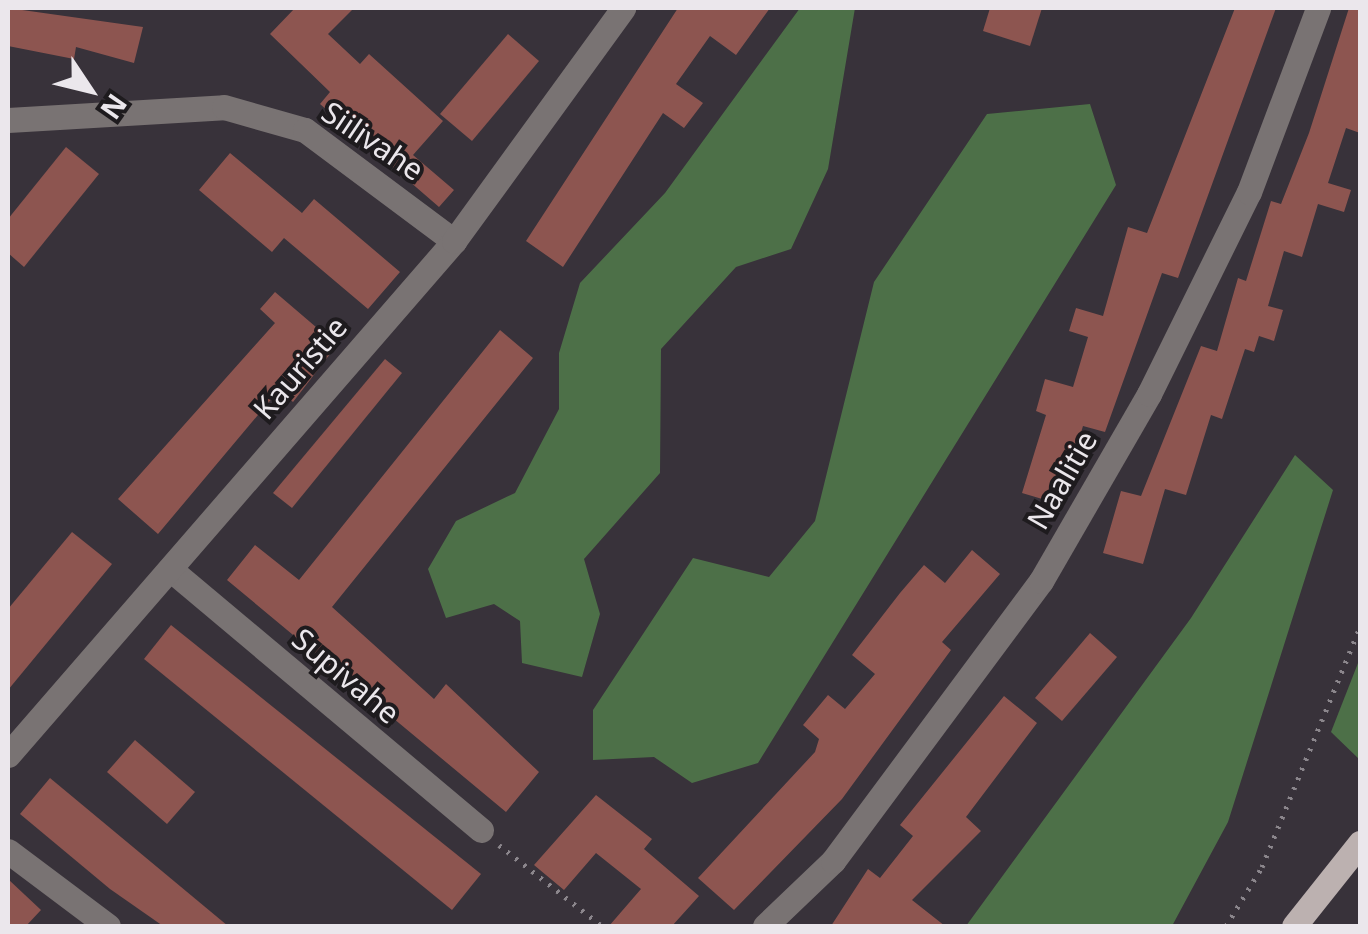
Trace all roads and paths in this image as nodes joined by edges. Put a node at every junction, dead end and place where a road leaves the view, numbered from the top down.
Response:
1 (623, 8) edge
2 (1318, 8) edge
3 (8, 120) edge
4 (454, 241) junction
5 (170, 570) junction
6 (1360, 627) edge
7 (8, 756) edge
8 (481, 830) joint
9 (1360, 843) edge
10 (8, 852) edge
11 (108, 926) edge
12 (602, 926) edge
13 (765, 926) edge
14 (1226, 926) edge
15 (1294, 926) edge

1 - 4 street, Kauristie
2 - 13 street, Naalitie
3 - 4 street, Siilivahe
4 - 5 street, Kauristie
5 - 7 street, Kauristie
5 - 8 street, Supivahe
6 - 14 path
8 - 12 path
9 - 15 main road
10 - 11 street

